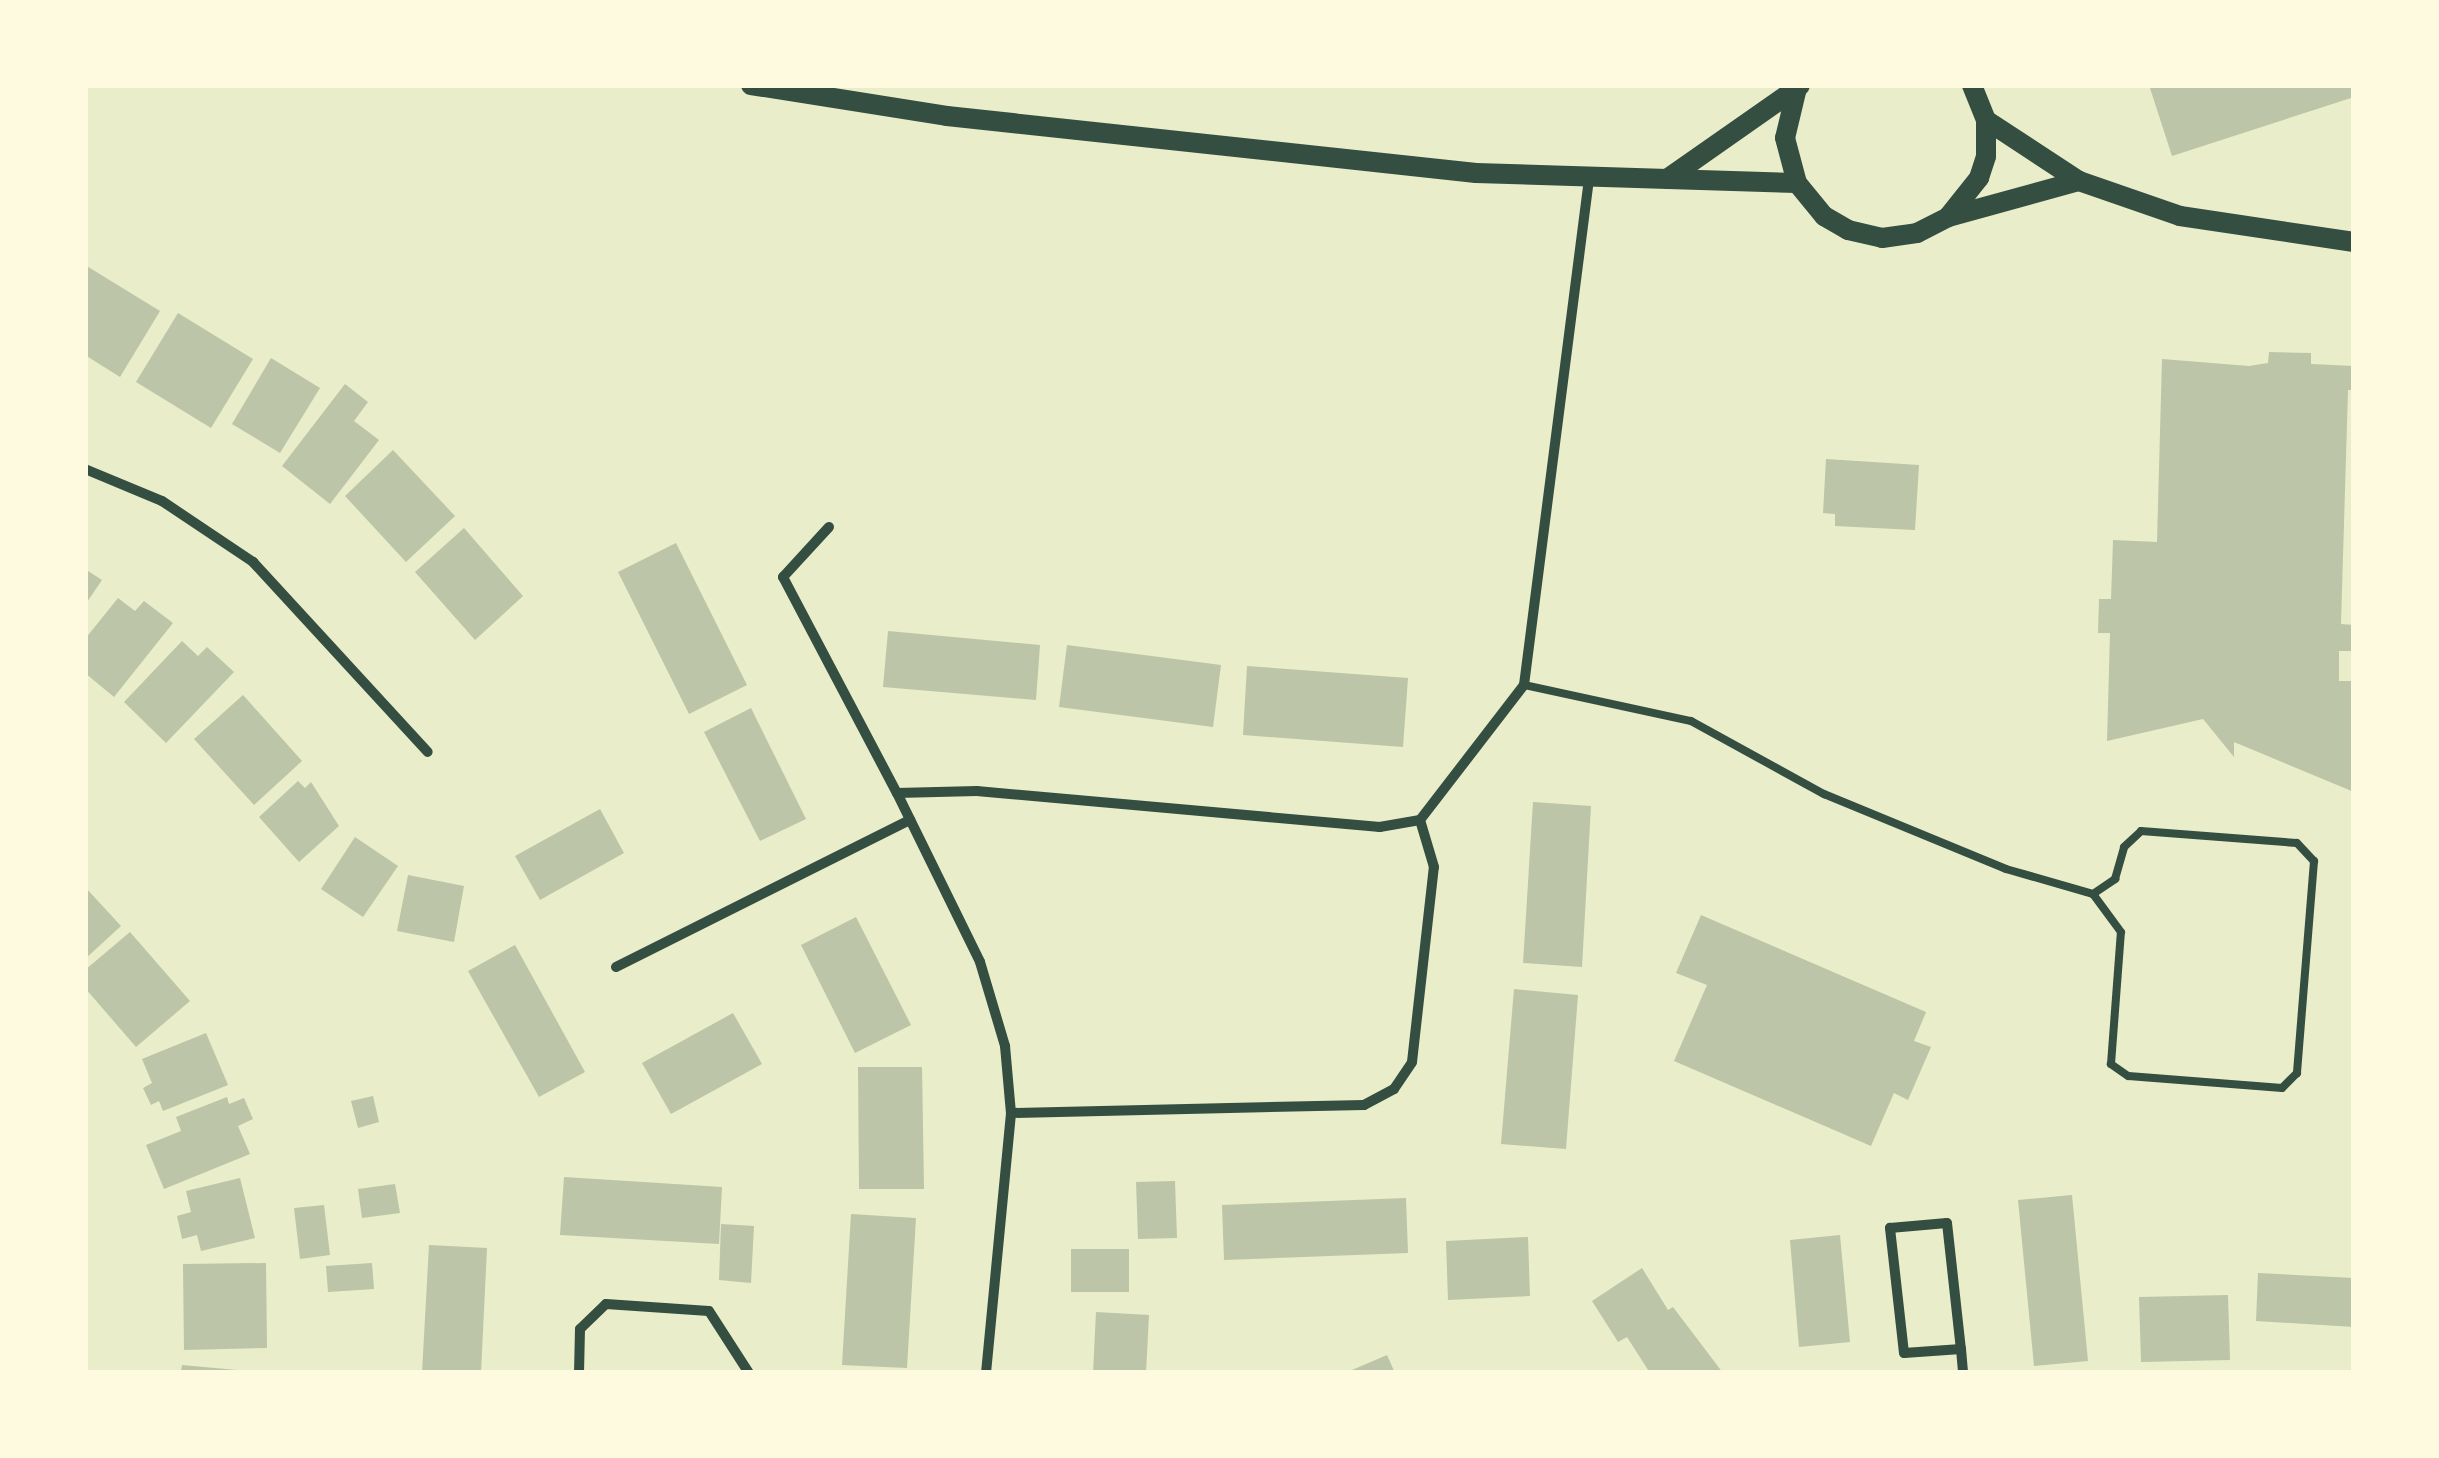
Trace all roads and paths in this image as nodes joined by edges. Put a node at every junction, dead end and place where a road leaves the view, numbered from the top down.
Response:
1 (751, 85) edge
2 (1972, 85) edge
3 (1799, 88) edge
4 (1986, 120) junction
5 (1589, 178) junction
6 (1667, 179) junction
7 (2079, 181) junction
8 (1797, 183) junction
9 (1948, 217) junction
10 (2354, 242) edge
11 (85, 469) edge
12 (829, 527) dead end
13 (1524, 685) junction
14 (428, 752) dead end
15 (897, 792) junction
16 (910, 820) junction
17 (1420, 820) junction
18 (2093, 894) junction
19 (616, 967) dead end
20 (1011, 1112) junction
21 (1961, 1349) junction
22 (578, 1373) edge
23 (749, 1373) edge
24 (986, 1373) edge
25 (1963, 1373) edge

1 - 5 main road
2 - 4 main road
3 - 6 main road
3 - 8 main road
4 - 7 main road
4 - 9 main road
5 - 6 main road
5 - 13 street
6 - 8 main road
7 - 9 main road
7 - 10 main road
8 - 9 main road
11 - 14 street
12 - 15 street
13 - 17 street
13 - 18 lane
15 - 16 street
15 - 17 street
16 - 19 street
16 - 20 street
17 - 20 street
18 - 18 lane
20 - 24 street
21 - 21 street
21 - 25 street
22 - 23 street

